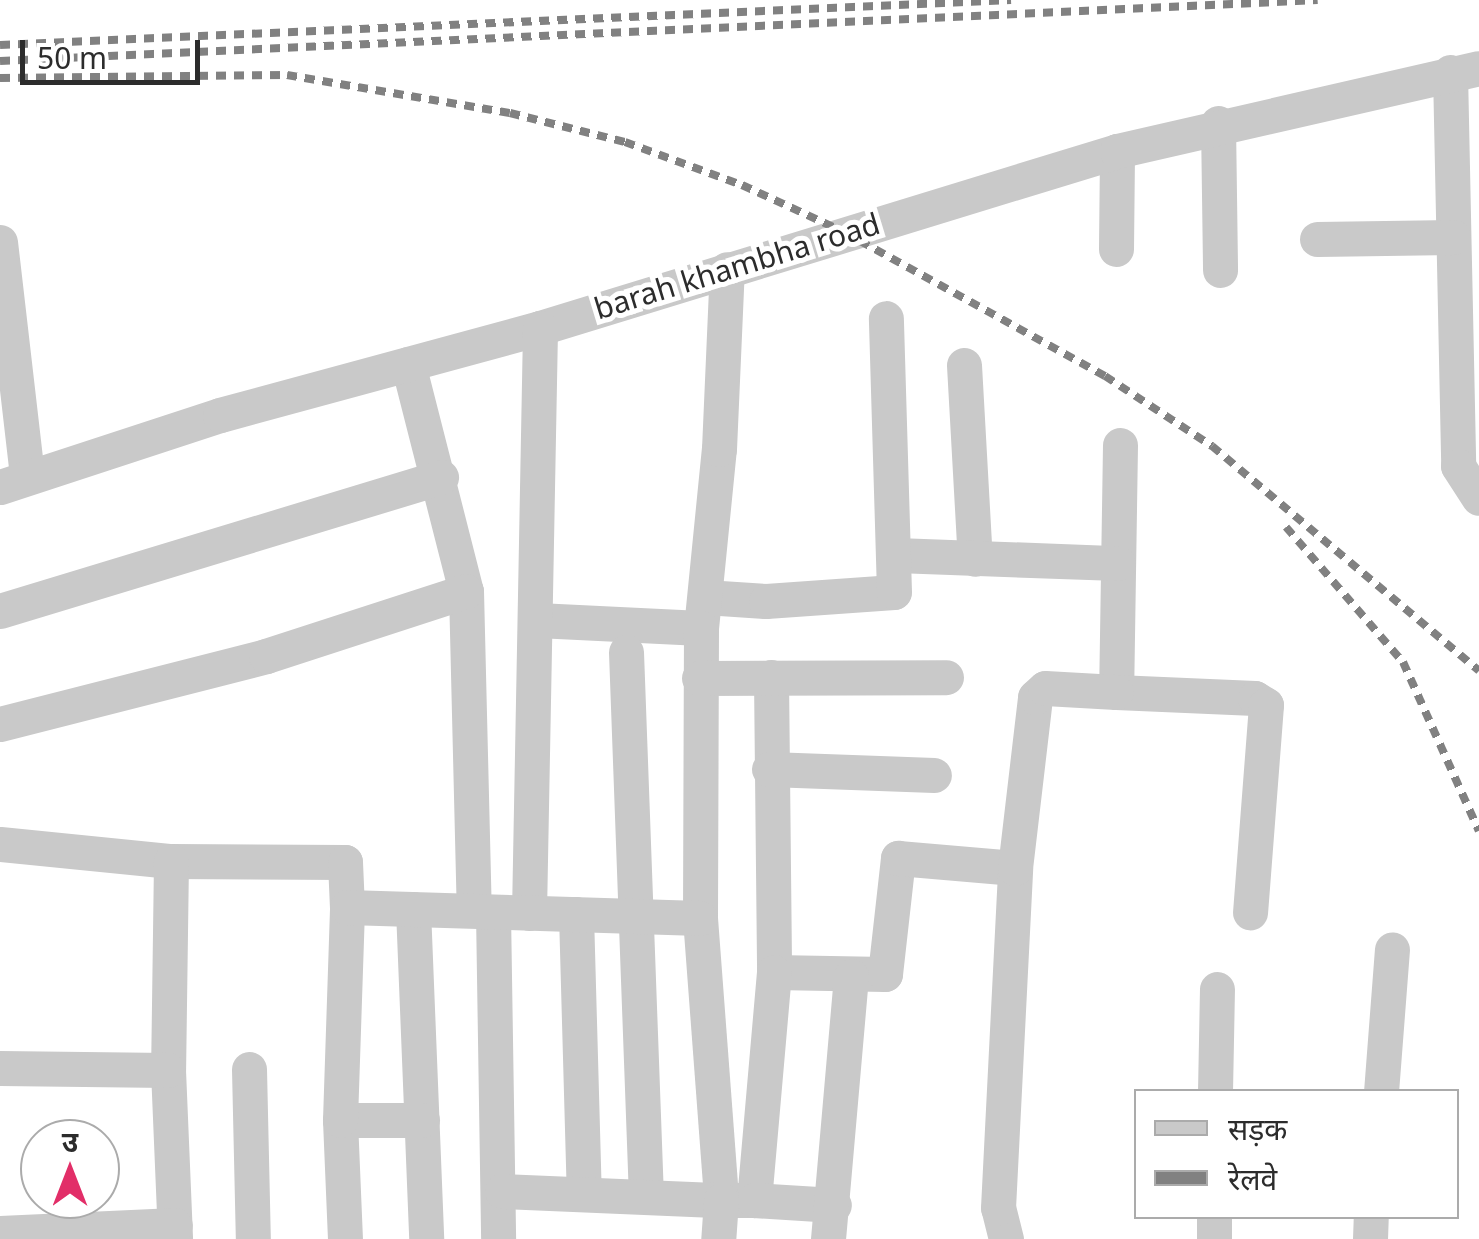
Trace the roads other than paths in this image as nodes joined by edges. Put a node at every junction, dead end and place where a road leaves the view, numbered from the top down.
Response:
1 (1464, 70) edge
2 (1218, 123) junction
3 (1117, 151) junction
4 (1453, 238) junction
5 (1317, 239) dead end
6 (0, 242) edge
7 (1116, 250) dead end
8 (726, 269) junction
9 (1220, 270) dead end
10 (886, 318) dead end
11 (540, 328) junction
12 (408, 364) junction
13 (964, 365) dead end
14 (1120, 445) dead end
15 (1469, 466) edge
16 (441, 477) junction
17 (14, 482) edge
18 (1479, 498) edge
19 (896, 555) junction
20 (975, 559) junction
21 (1118, 564) junction
22 (466, 591) junction
23 (0, 611) edge
24 (703, 612) junction
25 (537, 620) junction
26 (626, 652) dead end
27 (771, 677) junction
28 (946, 677) dead end
29 (699, 678) junction
30 (1116, 692) junction
31 (0, 724) edge
32 (769, 769) junction
33 (934, 775) dead end
34 (0, 844) edge
35 (171, 862) junction
36 (1015, 868) junction
37 (348, 907) junction
38 (413, 909) junction
39 (483, 911) junction
40 (1250, 912) dead end
41 (530, 913) junction
42 (576, 914) junction
43 (632, 916) junction
44 (700, 918) junction
45 (1392, 949) dead end
46 (786, 972) junction
47 (851, 976) junction
48 (1217, 989) dead end
49 (792, 1032) dead end
50 (0, 1068) edge
51 (249, 1069) dead end
52 (168, 1070) junction
53 (1215, 1089) edge
54 (1381, 1089) edge
55 (340, 1120) junction
56 (422, 1120) junction
57 (502, 1191) junction
58 (584, 1193) junction
59 (646, 1197) junction
60 (737, 1200) junction
61 (831, 1222) edge
62 (175, 1232) edge
63 (0, 1233) edge
64 (253, 1239) edge
65 (344, 1239) edge
66 (426, 1239) edge
67 (498, 1239) edge
68 (718, 1239) edge
69 (1006, 1239) edge

1 - 2 street, barah khambha road
1 - 4 street
2 - 3 street, barah khambha road
2 - 9 street
3 - 7 street
3 - 8 street, barah khambha road
4 - 5 street
4 - 15 street
6 - 17 street
8 - 11 street, barah khambha road
8 - 24 street
10 - 19 street
11 - 12 street, barah khambha road
11 - 25 street
12 - 16 street
12 - 17 street, barah khambha road
13 - 20 street
14 - 21 street
15 - 18 street
16 - 22 street
16 - 23 street
19 - 20 street
19 - 24 street
20 - 21 street
21 - 30 street
22 - 31 street
22 - 39 street
24 - 25 street
24 - 29 street
25 - 41 street
26 - 43 street
27 - 28 street
27 - 29 street
27 - 32 street
29 - 44 street
30 - 36 street
30 - 40 street
32 - 33 street
32 - 46 street
34 - 35 street
35 - 37 street
35 - 52 street
36 - 47 street
36 - 69 street
37 - 38 street
37 - 55 street
38 - 39 street
38 - 56 street
39 - 41 street
39 - 57 street
41 - 42 street
42 - 43 street
42 - 58 street
43 - 44 street
43 - 59 street
44 - 60 street
45 - 54 street
46 - 47 street
46 - 49 street
46 - 60 street
47 - 61 street
48 - 53 street
50 - 52 street
51 - 64 street
52 - 62 street
55 - 56 street
55 - 65 street
56 - 66 street
57 - 58 street
57 - 67 street
58 - 59 street
59 - 60 street
60 - 61 street
60 - 68 street
62 - 63 street

